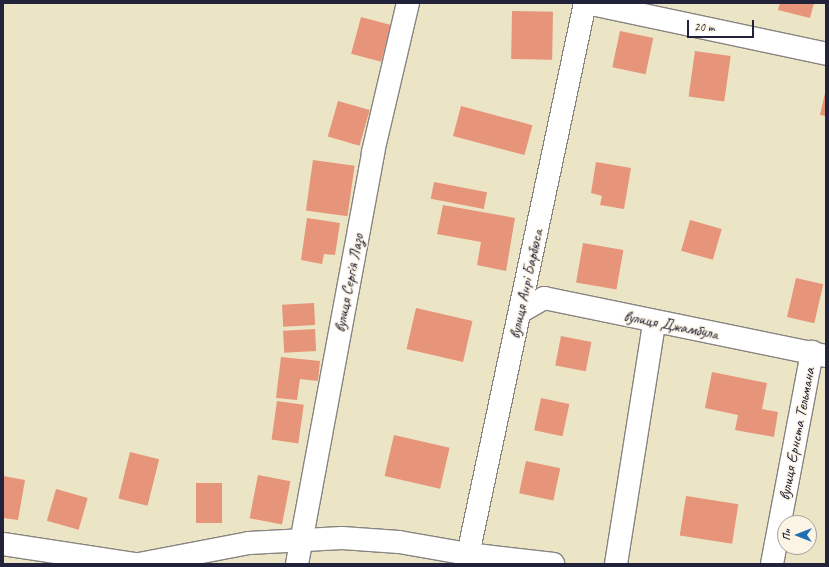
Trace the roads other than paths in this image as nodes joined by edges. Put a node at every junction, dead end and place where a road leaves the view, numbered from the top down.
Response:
1 (408, 3) edge
2 (586, 3) edge
3 (826, 54) edge
4 (520, 312) junction
5 (654, 323) junction
6 (819, 354) edge
7 (301, 539) junction
8 (3, 544) edge
9 (467, 559) edge
10 (138, 564) edge
11 (297, 564) edge
12 (553, 564) edge
13 (616, 564) edge
14 (772, 564) edge

1 - 7 street, вулиця Сергія Лазо
2 - 3 street
2 - 4 street, вулиця Анрі Барбюса
4 - 5 street, вулиця Джамбула
4 - 9 street, вулиця Анрі Барбюса
5 - 6 street, вулиця Джамбула
5 - 13 street
6 - 14 street, вулиця Ернста Тельмана
7 - 9 street
7 - 10 street
7 - 11 street, вулиця Сергія Лазо
8 - 10 street
9 - 12 street

